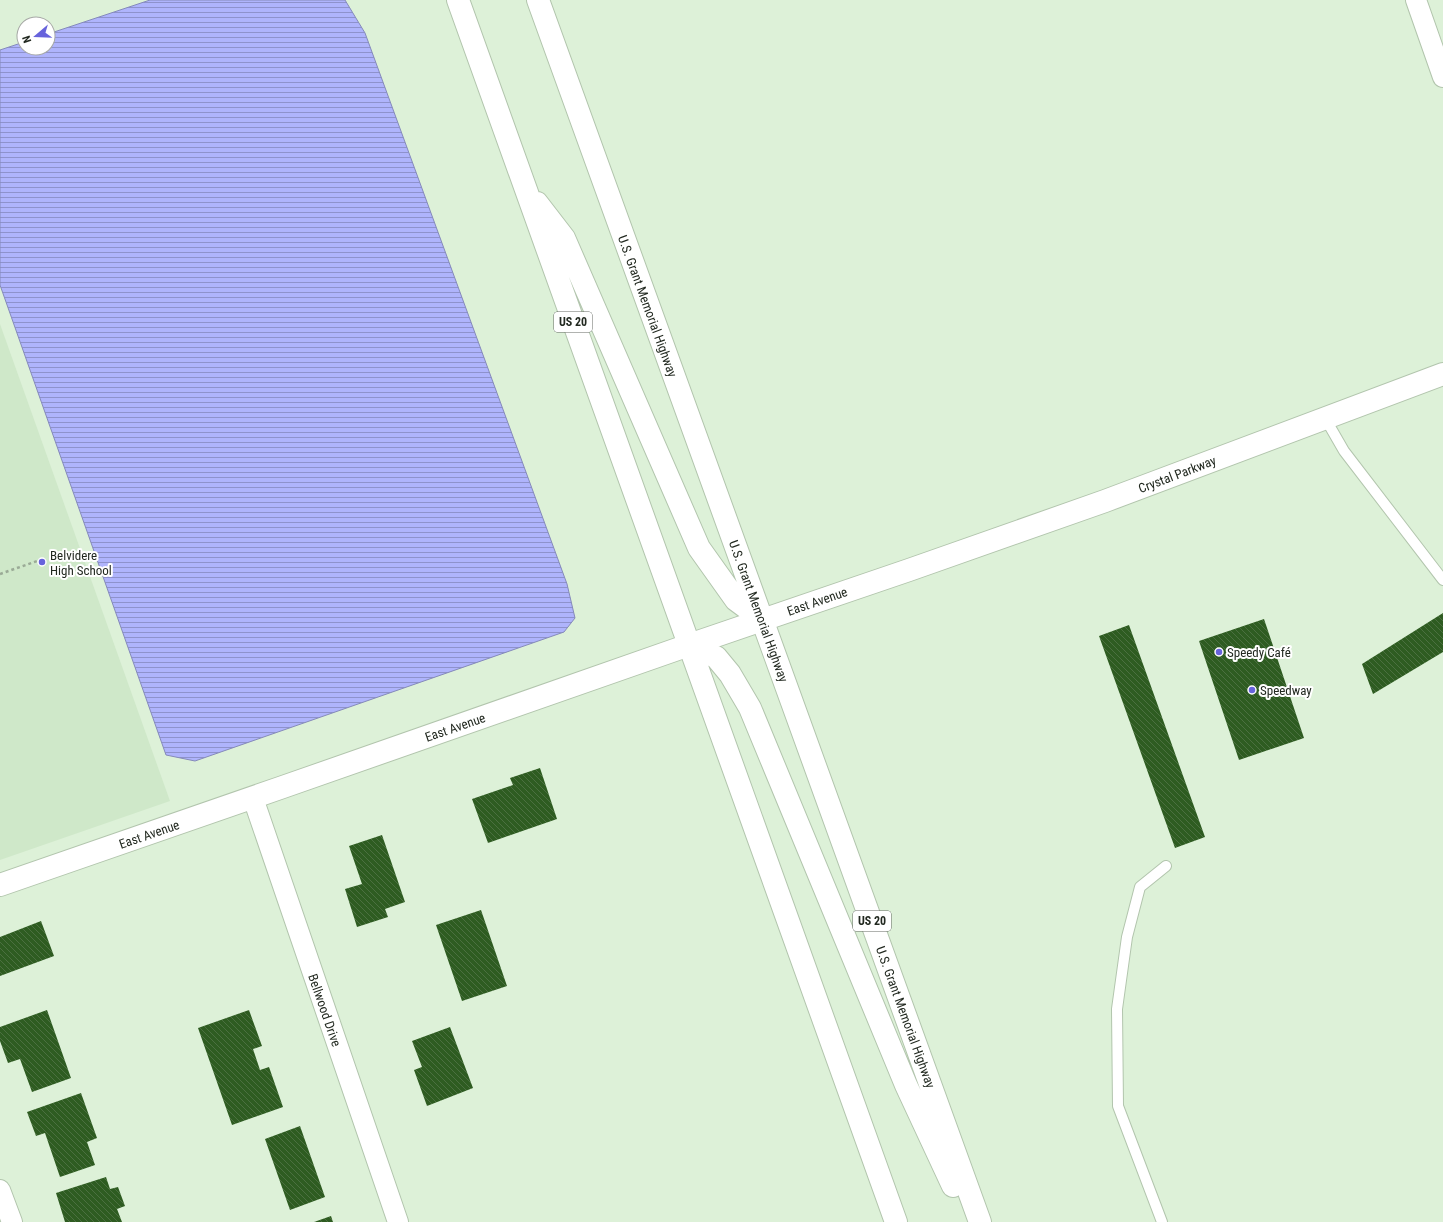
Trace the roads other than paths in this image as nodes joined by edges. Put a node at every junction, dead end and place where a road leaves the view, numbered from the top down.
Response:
1 (458, 0) edge
2 (538, 0) edge
3 (1416, 0) edge
4 (1443, 77) edge
5 (525, 186) junction
6 (1443, 374) edge
7 (1325, 418) junction
8 (909, 570) joint
9 (1443, 580) edge
10 (763, 620) junction
11 (689, 645) junction
12 (253, 798) junction
13 (1166, 866) dead end
14 (0, 885) edge
15 (0, 1190) edge
16 (12, 1222) edge
17 (398, 1222) edge
18 (896, 1222) edge
19 (970, 1222) edge
20 (980, 1222) edge
21 (1162, 1222) edge

1 - 5 main road, US 20
2 - 10 main road, U.S. Grant Memorial Highway / US 20
3 - 4 street
5 - 10 main road
5 - 11 main road, US 20
6 - 7 main road, Crystal Parkway
7 - 8 main road, Crystal Parkway
7 - 9 lane
8 - 10 main road, East Avenue
10 - 11 main road, East Avenue
10 - 20 main road, U.S. Grant Memorial Highway / US 20
11 - 12 main road, East Avenue
11 - 18 main road, US 20
11 - 19 main road
12 - 14 main road, East Avenue
12 - 17 street, Bellwood Drive
13 - 21 lane
15 - 16 street

